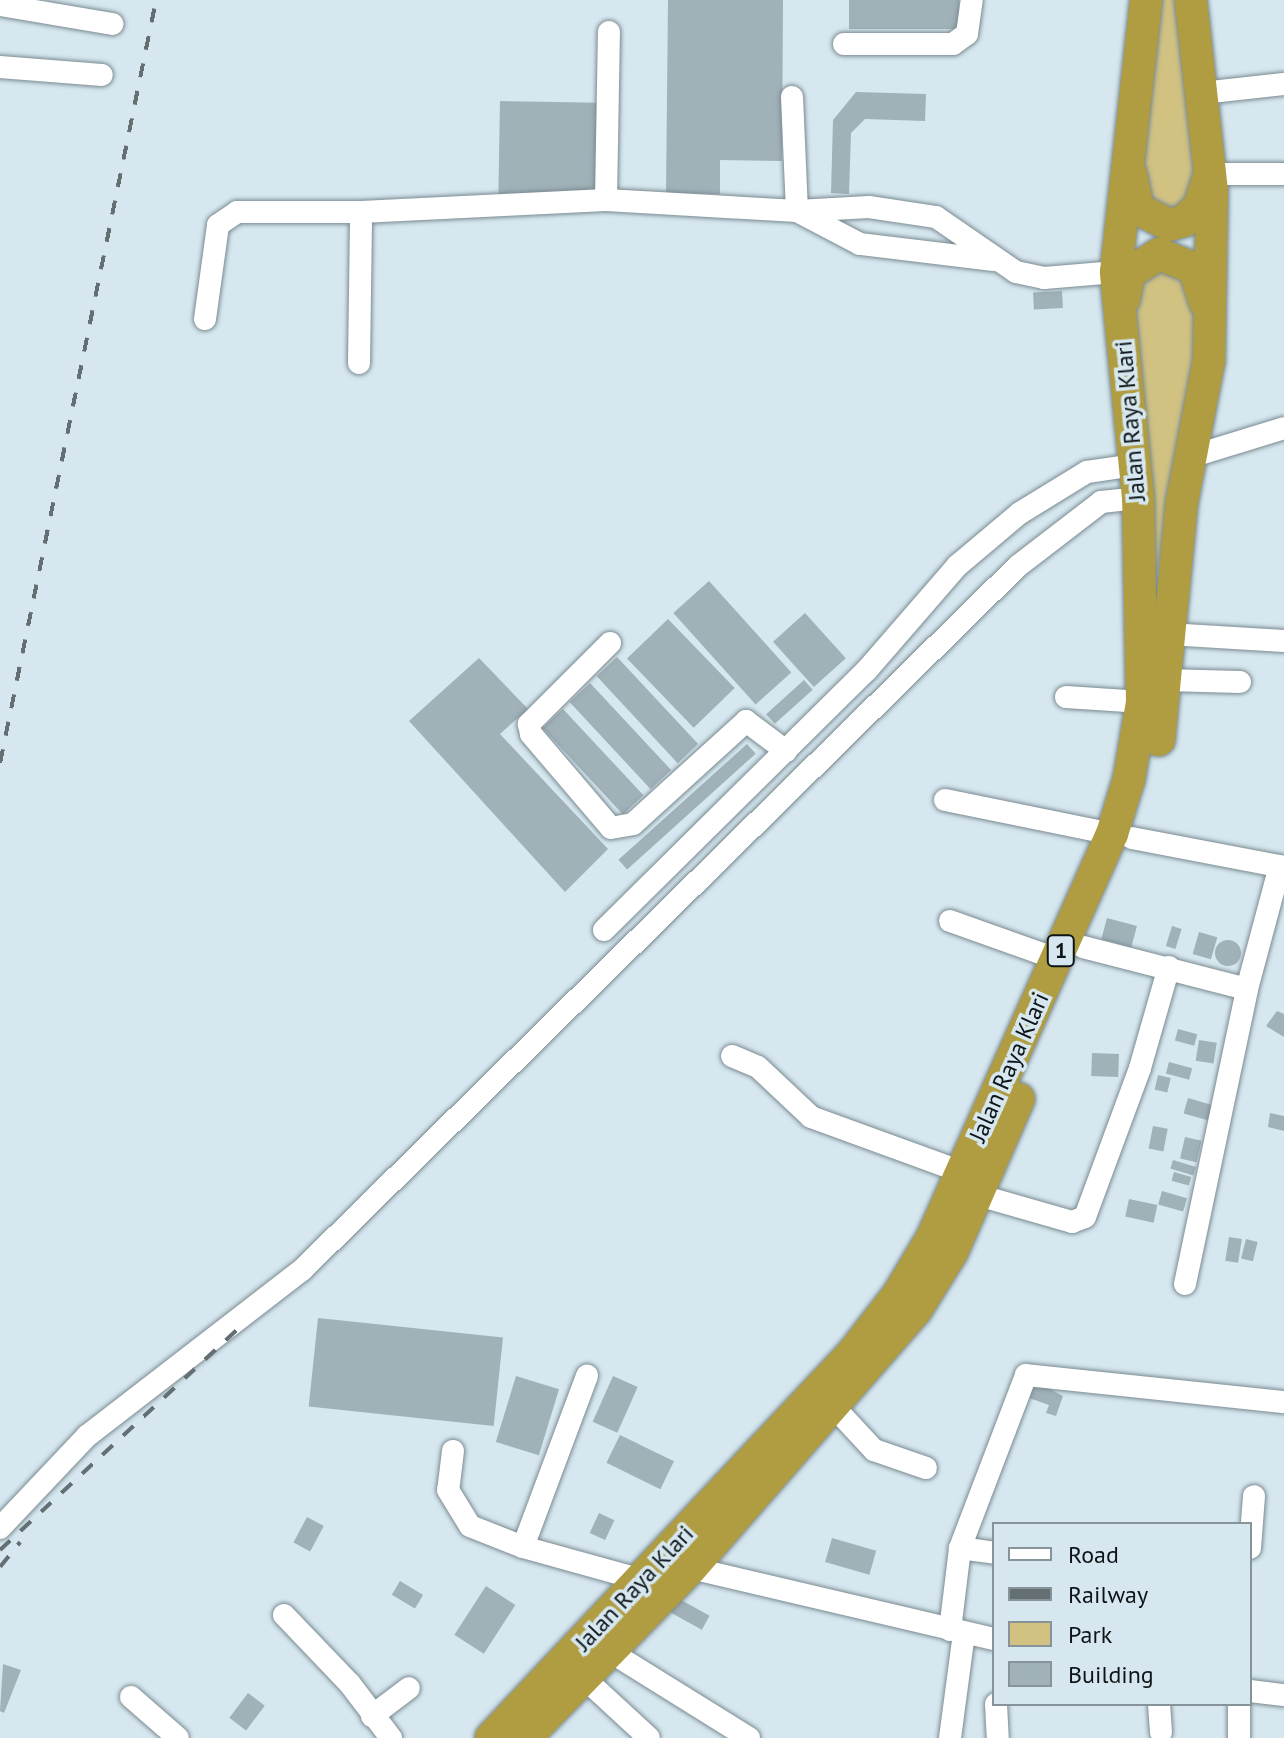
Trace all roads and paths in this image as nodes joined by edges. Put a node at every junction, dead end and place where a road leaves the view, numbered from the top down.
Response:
1 (972, 0) edge
2 (1146, 0) edge
3 (1191, 0) edge
4 (0, 5) edge
5 (112, 24) dead end
6 (609, 32) dead end
7 (844, 44) dead end
8 (0, 67) edge
9 (102, 75) dead end
10 (1284, 84) edge
11 (1202, 93) junction
12 (792, 97) dead end
13 (1128, 140) junction
14 (1210, 174) junction
15 (1284, 174) edge
16 (606, 200) junction
17 (797, 211) junction
18 (361, 212) junction
19 (993, 260) junction
20 (1116, 272) junction
21 (205, 319) dead end
22 (1209, 361) junction
23 (359, 363) dead end
24 (1127, 395) junction
25 (1284, 428) edge
26 (1190, 457) junction
27 (1135, 465) junction
28 (1138, 498) junction
29 (1168, 634) junction
30 (1284, 641) edge
31 (610, 643) dead end
32 (1165, 680) junction
33 (1240, 682) dead end
34 (1066, 697) dead end
35 (1142, 702) junction
36 (786, 751) junction
37 (945, 800) dead end
38 (1122, 836) junction
39 (1282, 866) edge
40 (950, 921) dead end
41 (604, 930) dead end
42 (1070, 953) junction
43 (1169, 967) junction
44 (1247, 989) junction
45 (732, 1056) dead end
46 (970, 1183) junction
47 (1185, 1284) dead end
48 (587, 1376) dead end
49 (1284, 1402) edge
50 (834, 1407) junction
51 (453, 1451) dead end
52 (926, 1468) dead end
53 (1254, 1496) dead end
54 (1252, 1522) edge
55 (0, 1528) edge
56 (523, 1547) junction
57 (960, 1548) junction
58 (992, 1553) edge
59 (691, 1568) junction
60 (642, 1580) junction
61 (284, 1615) dead end
62 (957, 1631) junction
63 (992, 1639) edge
64 (609, 1651) junction
65 (584, 1678) junction
66 (409, 1688) dead end
67 (1252, 1691) edge
68 (1284, 1695) edge
69 (131, 1697) dead end
70 (558, 1704) junction
71 (996, 1706) edge
72 (1159, 1706) edge
73 (1239, 1706) edge
74 (372, 1716) junction
75 (1161, 1732) dead end
76 (178, 1738) edge
77 (391, 1738) edge
78 (491, 1738) edge
79 (525, 1738) edge
80 (549, 1738) edge
81 (649, 1738) edge
82 (749, 1738) edge
83 (950, 1738) edge
84 (998, 1738) edge
85 (1239, 1738) edge

1 - 7 street
2 - 13 highway, Jalan Raya Klari / 1
3 - 11 highway, Jalan Raya Klari / 1
4 - 5 street
6 - 16 street
8 - 9 street
10 - 11 street
11 - 14 highway, Jalan Raya Klari / 1
12 - 17 street
13 - 14 highway
13 - 20 highway, Jalan Raya Klari / 1
14 - 15 street
14 - 22 highway, Jalan Raya Klari / 1
16 - 17 street
16 - 18 street
17 - 19 street
17 - 19 street
18 - 21 street
18 - 23 street
19 - 20 street
20 - 24 highway, Jalan Raya Klari / 1
22 - 24 highway
22 - 26 highway, Jalan Raya Klari / 1
24 - 27 highway, Jalan Raya Klari / 1
25 - 26 street
26 - 29 highway, Jalan Raya Klari / 1
27 - 28 highway, Jalan Raya Klari / 1
27 - 36 street
28 - 35 highway, Jalan Raya Klari / 1
28 - 55 street
29 - 30 street
29 - 32 highway, Jalan Raya Klari / 1
31 - 36 street
32 - 33 street
32 - 38 highway, Jalan Raya Klari / 1
34 - 35 street
35 - 38 highway, Jalan Raya Klari / 1
36 - 41 street
37 - 38 street
38 - 39 street
38 - 42 highway, Jalan Raya Klari / 1
39 - 44 street
40 - 42 street
42 - 43 street
42 - 46 highway, Jalan Raya Klari / 1
43 - 44 street
43 - 46 street
44 - 47 street
45 - 46 street
46 - 50 highway, Jalan Raya Klari / 1
46 - 60 highway, Jalan Raya Klari / 1
48 - 56 street
49 - 57 street
50 - 52 street
50 - 59 highway, Jalan Raya Klari / 1
51 - 56 street
53 - 54 street
56 - 60 street
57 - 58 street
57 - 62 street
59 - 62 street
59 - 64 highway, Jalan Raya Klari / 1
60 - 78 highway, Jalan Raya Klari / 1
61 - 74 street
62 - 63 street
62 - 83 street
64 - 65 highway, Jalan Raya Klari / 1
64 - 82 street
65 - 70 highway, Jalan Raya Klari / 1
65 - 81 street
66 - 74 street
67 - 68 street
69 - 76 street
70 - 79 highway, Jalan Raya Klari / 1
70 - 80 highway
71 - 84 street
72 - 75 street
73 - 85 street
74 - 77 street

